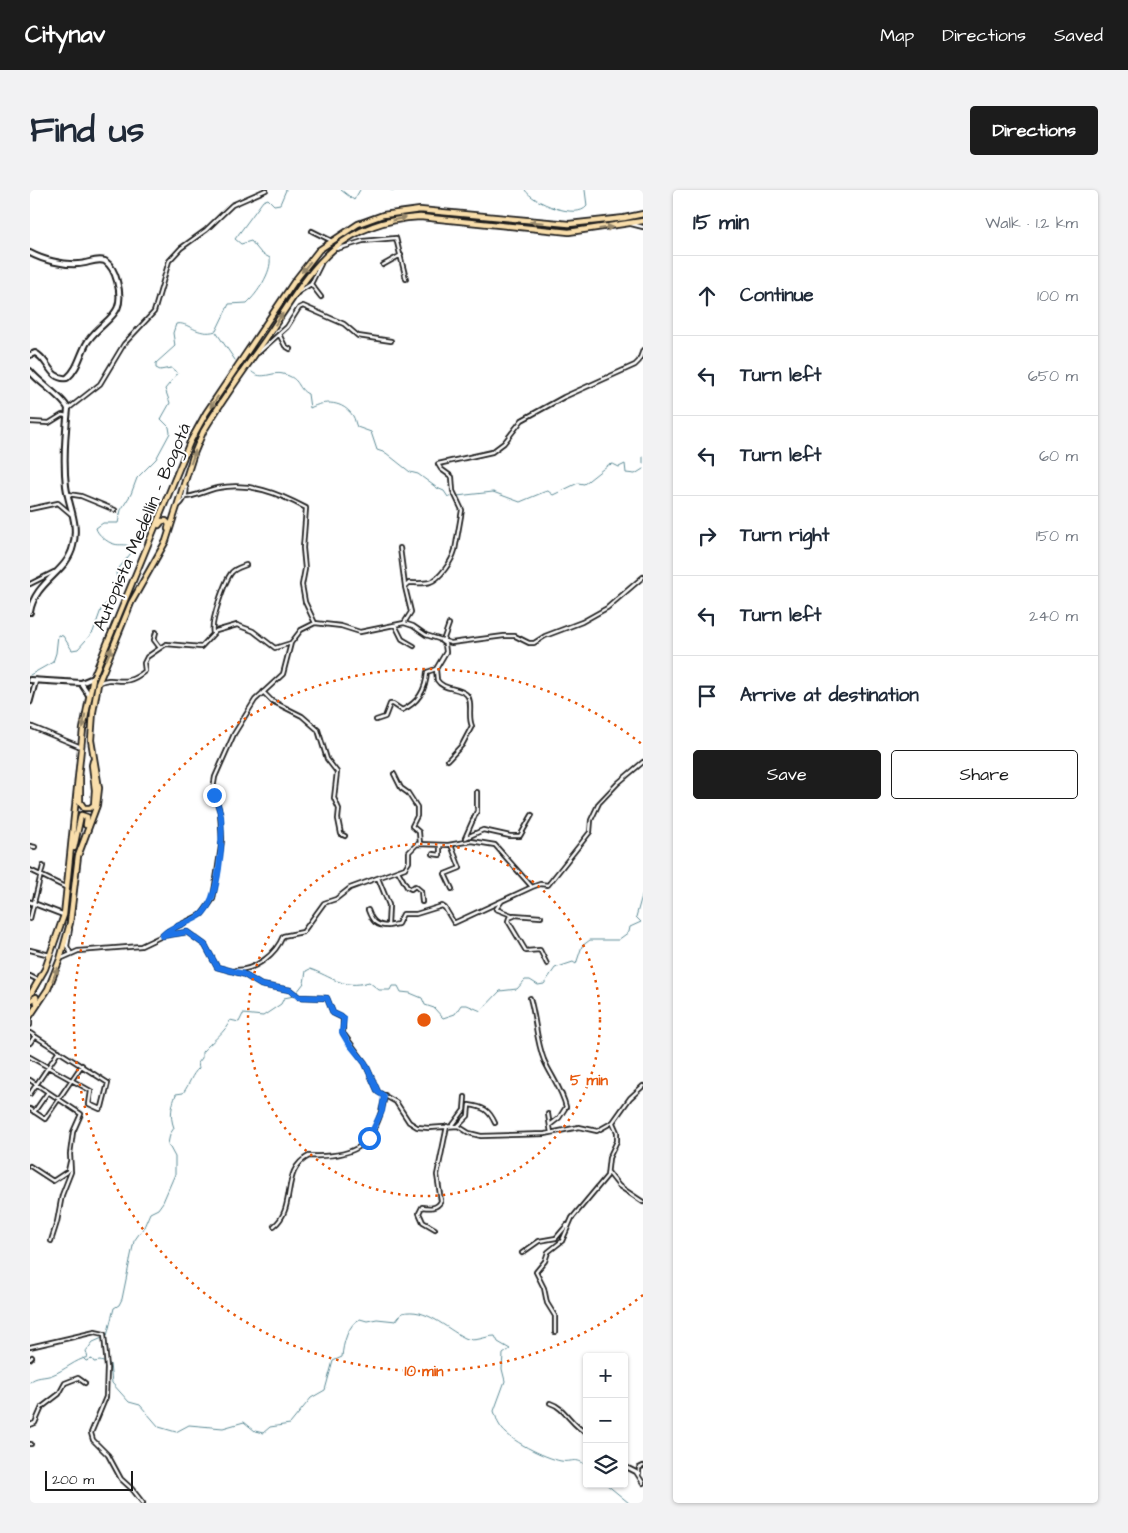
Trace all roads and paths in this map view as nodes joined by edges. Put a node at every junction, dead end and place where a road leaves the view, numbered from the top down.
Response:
1 (266, 190) edge
2 (643, 214) edge
3 (643, 221) edge
4 (630, 224) junction
5 (643, 227) edge
6 (312, 231) dead end
7 (332, 241) junction
8 (329, 251) junction
9 (30, 253) edge
10 (401, 255) junction
11 (322, 259) junction
12 (382, 265) dead end
13 (406, 279) dead end
14 (311, 284) junction
15 (296, 294) junction
16 (321, 297) dead end
17 (279, 334) junction
18 (391, 341) dead end
19 (290, 349) dead end
20 (643, 350) edge
21 (30, 355) edge
22 (254, 355) junction
23 (30, 370) edge
24 (68, 409) junction
25 (67, 416) junction
26 (30, 422) edge
27 (184, 485) junction
28 (68, 494) junction
29 (184, 497) junction
30 (178, 506) junction
31 (30, 509) edge
32 (114, 510) dead end
33 (74, 516) junction
34 (147, 546) junction
35 (400, 548) dead end
36 (156, 560) junction
37 (246, 564) dead end
38 (54, 572) junction
39 (643, 577) edge
40 (30, 584) edge
41 (405, 587) junction
42 (30, 605) edge
43 (30, 612) edge
44 (316, 623) junction
45 (404, 623) junction
46 (449, 624) dead end
47 (395, 625) junction
48 (156, 632) dead end
49 (213, 633) junction
50 (438, 639) junction
51 (443, 641) junction
52 (291, 643) junction
53 (414, 646) dead end
54 (160, 648) junction
55 (436, 668) junction
56 (93, 678) junction
57 (30, 680) edge
58 (36, 680) junction
59 (81, 683) junction
60 (98, 684) junction
61 (263, 692) junction
62 (89, 695) junction
63 (30, 702) edge
64 (376, 720) dead end
65 (30, 726) edge
66 (81, 747) junction
67 (94, 760) junction
68 (448, 760) dead end
69 (643, 762) edge
70 (79, 772) junction
71 (394, 774) dead end
72 (477, 792) dead end
73 (532, 815) dead end
74 (345, 836) dead end
75 (465, 838) junction
76 (462, 842) junction
77 (420, 844) junction
78 (440, 845) junction
79 (451, 845) junction
80 (30, 846) edge
81 (35, 847) dead end
82 (79, 853) junction
83 (433, 854) dead end
84 (70, 856) junction
85 (43, 866) dead end
86 (30, 870) edge
87 (398, 871) junction
88 (41, 875) junction
89 (378, 878) junction
90 (532, 887) junction
91 (68, 889) junction
92 (452, 889) dead end
93 (502, 901) junction
94 (422, 902) dead end
95 (32, 903) edge
96 (368, 910) dead end
97 (64, 915) junction
98 (514, 915) junction
99 (541, 917) dead end
100 (30, 919) edge
101 (70, 922) junction
102 (388, 926) junction
103 (162, 936) junction
104 (30, 950) edge
105 (71, 954) junction
106 (51, 955) junction
107 (60, 959) junction
108 (547, 964) dead end
109 (232, 970) junction
110 (30, 976) edge
111 (39, 981) junction
112 (30, 995) edge
113 (530, 998) dead end
114 (30, 1001) edge
115 (30, 1014) edge
116 (30, 1025) edge
117 (30, 1033) edge
118 (35, 1036) junction
119 (30, 1043) edge
120 (59, 1051) junction
121 (30, 1057) edge
122 (82, 1065) junction
123 (48, 1066) junction
124 (30, 1080) edge
125 (72, 1080) junction
126 (36, 1084) junction
127 (643, 1086) edge
128 (48, 1092) junction
129 (30, 1094) edge
130 (384, 1096) junction
131 (465, 1098) dead end
132 (60, 1099) junction
133 (30, 1109) edge
134 (34, 1112) junction
135 (548, 1114) dead end
136 (613, 1122) junction
137 (495, 1124) dead end
138 (550, 1125) junction
139 (447, 1126) junction
140 (452, 1126) junction
141 (458, 1126) junction
142 (551, 1133) junction
143 (70, 1158) junction
144 (30, 1166) edge
145 (608, 1171) junction
146 (643, 1202) edge
147 (568, 1224) junction
148 (274, 1226) dead end
149 (435, 1230) dead end
150 (51, 1241) dead end
151 (522, 1253) dead end
152 (556, 1332) dead end
153 (30, 1347) edge
154 (85, 1383) dead end
155 (550, 1403) dead end
156 (30, 1426) edge
157 (583, 1431) edge
158 (643, 1466) edge
159 (628, 1468) edge
160 (639, 1475) junction
161 (643, 1483) edge
162 (143, 1503) edge

1 - 24 street
2 -> 7 highway, Autopista Medellín - Bogotá
3 - 4 highway, Autopista Medellín - Bogotá
4 - 5 street
8 -> 4 highway, Autopista Medellín - Bogotá
6 - 7 street
7 -> 34 highway, Autopista Medellín - Bogotá
8 - 10 street
8 - 11 highway, Autopista Medellín - Bogotá
9 - 21 main road
10 - 12 street
10 - 13 street
11 - 14 street
11 - 15 highway, Autopista Medellín - Bogotá
14 - 15 street
14 - 16 street
22 -> 15 highway, Autopista Medellín - Bogotá
17 - 18 street
17 - 19 street
17 - 22 street
20 - 41 street
27 -> 22 highway, Autopista Medellín - Bogotá
23 - 24 main road
24 - 25 main road
25 - 26 street
25 - 28 main road
27 - 29 street
27 - 30 highway, Autopista Medellín - Bogotá
28 - 32 street
28 - 33 main road
29 - 30 street
29 - 44 street
30 - 36 highway, Autopista Medellín - Bogotá
31 - 33 street
33 - 38 main road
34 - 36 highway
34 - 56 highway, Autopista Medellín - Bogotá
35 - 41 street
60 -> 36 highway, Autopista Medellín - Bogotá
37 - 49 street
38 - 40 street
38 - 42 main road
39 - 51 street
41 - 45 street
42 - 43 main road
44 - 47 street
44 - 52 street
45 - 47 street
45 - 50 street
46 - 51 street
47 - 53 street
48 - 54 street
49 - 52 street
49 - 54 street
50 - 51 street
50 - 55 street
52 - 61 street
54 - 60 street
55 - 64 street
55 - 68 street
56 - 59 main road
56 - 62 highway, Autopista Medellín - Bogotá
57 - 58 main road
58 - 59 main road
58 - 63 street
59 - 62 main road
60 - 67 highway, Autopista Medellín - Bogotá
61 - 74 street
61 - 103 street
62 -> 66 highway, Autopista Medellín - Bogotá
65 - 66 street
66 - 70 highway, Autopista Medellín - Bogotá
67 - 70 highway
67 - 82 highway, Autopista Medellín - Bogotá
69 - 90 street
70 - 84 highway, Autopista Medellín - Bogotá
71 - 77 street
72 - 75 street
73 - 75 street
75 - 76 street
76 - 79 street
76 - 90 street
77 - 78 street
77 - 87 street
78 - 79 street
78 - 83 street
79 - 92 street
80 - 81 street
82 - 84 highway
82 - 101 highway, Autopista Medellín - Bogotá
84 - 91 highway, Autopista Medellín - Bogotá
85 - 88 street
86 - 88 street
87 - 89 street
87 - 94 street
88 - 91 street
88 - 95 street
89 - 102 street
89 - 109 street
90 - 93 street
91 - 97 highway, Autopista Medellín - Bogotá
93 - 98 street
93 - 102 street
95 - 97 street
95 - 100 street
96 - 102 street
97 - 106 highway, Autopista Medellín - Bogotá
98 - 99 street
98 - 108 street
101 - 105 street
101 - 107 highway, Autopista Medellín - Bogotá
103 - 105 street
103 - 109 street
104 - 106 street
105 - 107 street
106 - 111 highway, Autopista Medellín - Bogotá
115 -> 107 highway, Autopista Medellín - Bogotá
109 - 130 street
110 - 111 street
111 - 112 highway, Autopista Medellín - Bogotá
113 - 138 street
114 - 115 highway
115 - 116 street
117 - 118 street
118 - 119 street
118 - 120 street
120 - 122 street
120 - 123 street
121 - 123 street
122 - 125 street
122 - 125 street
123 - 125 street
123 - 126 street
124 - 126 street
125 - 132 street
126 - 128 street
126 - 129 street
127 - 136 street
128 - 132 street
128 - 134 street
130 - 139 street
130 - 148 street
131 - 140 street
132 - 134 street
132 - 143 street
133 - 134 street
135 - 138 street
136 - 142 street
136 - 145 street
137 - 141 street
138 - 142 street
139 - 140 street
139 - 149 street
140 - 141 street
141 - 142 street
143 - 144 street
143 - 150 street
145 - 146 street
145 - 147 street
147 - 151 street
147 - 152 street
153 - 162 street
154 - 156 street
155 - 157 street
158 - 160 street
159 - 160 street
160 - 161 street

